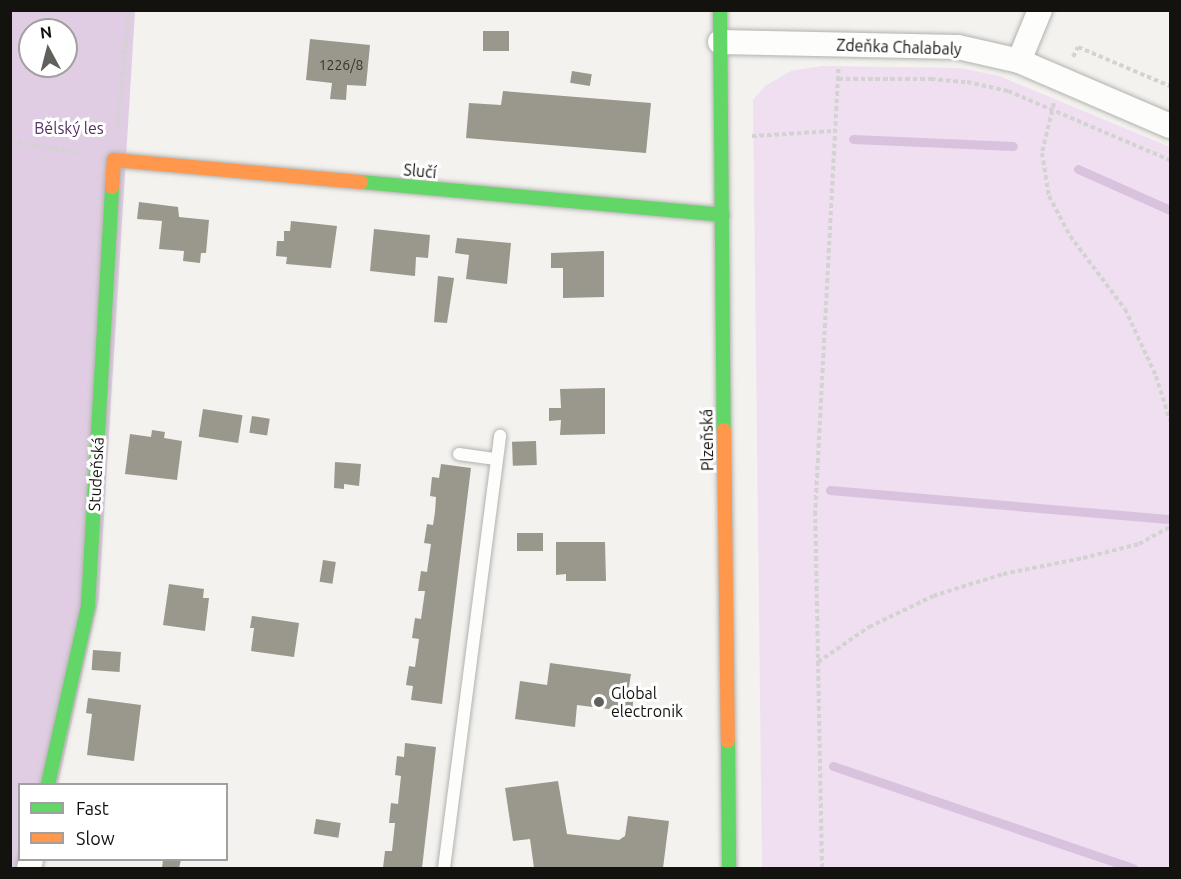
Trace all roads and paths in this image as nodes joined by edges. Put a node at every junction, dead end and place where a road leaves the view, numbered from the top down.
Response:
1 (129, 10) edge
2 (720, 10) edge
3 (1040, 10) edge
4 (720, 42) junction
5 (838, 44) junction
6 (1019, 61) junction
7 (838, 79) junction
8 (1064, 80) junction
9 (1170, 86) edge
10 (1052, 109) junction
11 (1170, 126) edge
12 (833, 130) junction
13 (722, 137) junction
14 (10, 141) edge
15 (114, 160) junction
16 (1170, 160) edge
17 (722, 215) junction
18 (1170, 421) edge
19 (500, 436) dead end
20 (459, 454) dead end
21 (496, 459) junction
22 (1170, 527) edge
23 (818, 663) junction
24 (48, 783) edge
25 (444, 868) edge
26 (729, 868) edge
27 (822, 868) edge

1 - 15 path
2 - 4 street, Plzeňská
3 - 6 street
4 - 5 street, Zdeňka Chalabaly
4 - 13 street, Plzeňská
5 - 6 street, Zdeňka Chalabaly
5 - 7 path
6 - 8 street, Zdeňka Chalabaly
7 - 10 path
7 - 12 path
8 - 9 path
8 - 10 path
8 - 11 street, Zdeňka Chalabaly
10 - 16 path
10 - 18 path
12 - 13 path
12 - 23 path
13 - 17 street, Plzeňská
14 - 15 path
15 - 17 street, Slučí
15 - 24 street, Studeňská
17 - 26 street, Plzeňská
19 - 21 lane
20 - 21 lane
21 - 25 lane
22 - 23 path
23 - 27 path

